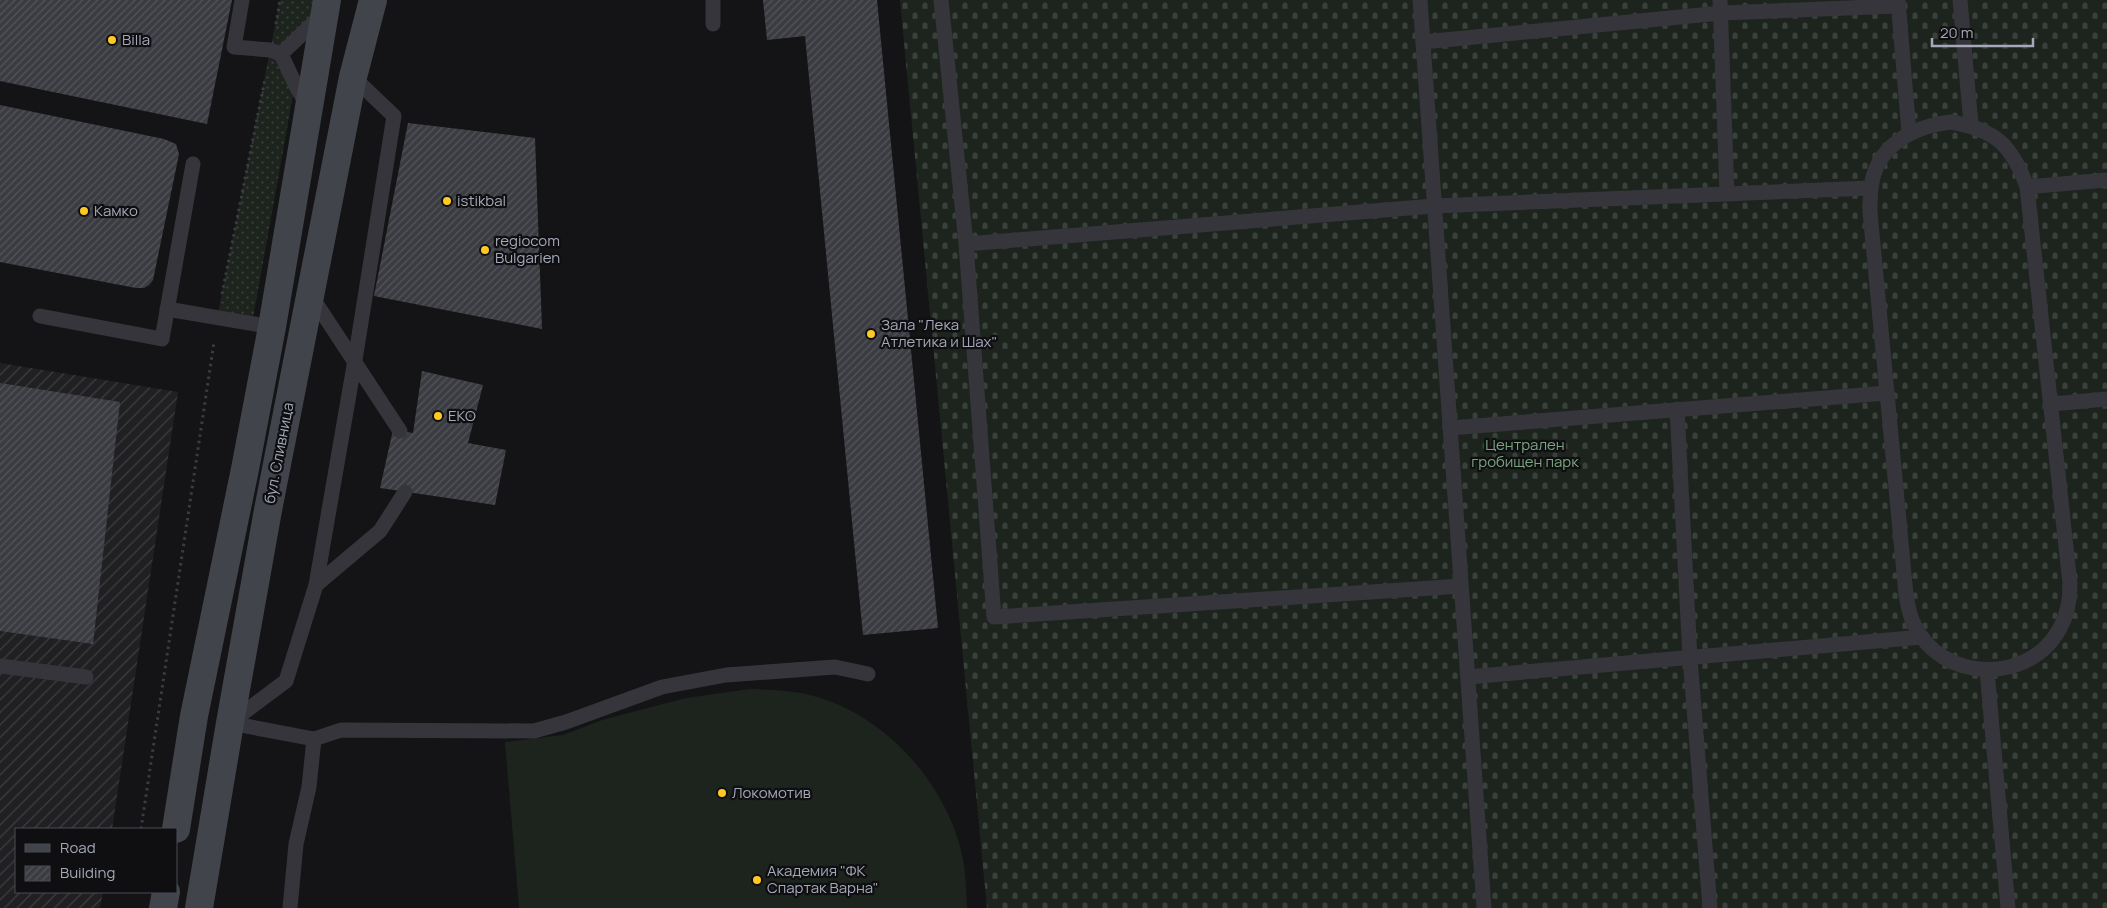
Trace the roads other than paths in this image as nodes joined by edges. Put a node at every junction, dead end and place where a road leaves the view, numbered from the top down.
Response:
1 (242, 0) edge
2 (373, 0) edge
3 (713, 0) edge
4 (941, 0) edge
5 (1420, 0) edge
6 (1960, 0) edge
7 (1898, 3) edge
8 (326, 6) edge
9 (1721, 7) edge
10 (713, 24) dead end
11 (1423, 42) junction
12 (276, 52) junction
13 (353, 77) junction
14 (309, 109) junction
15 (1972, 126) junction
16 (1909, 133) junction
17 (194, 164) dead end
18 (2107, 180) edge
19 (2027, 187) junction
20 (1870, 188) junction
21 (1727, 194) junction
22 (1434, 206) junction
23 (966, 244) junction
24 (310, 293) junction
25 (168, 309) junction
26 (40, 316) dead end
27 (272, 327) junction
28 (355, 360) junction
29 (1887, 392) junction
30 (2107, 400) edge
31 (2052, 404) junction
32 (1677, 409) junction
33 (1450, 428) junction
34 (400, 431) dead end
35 (405, 492) dead end
36 (316, 585) junction
37 (1461, 586) junction
38 (1922, 637) junction
39 (1690, 658) junction
40 (0, 666) edge
41 (1987, 671) junction
42 (868, 674) dead end
43 (86, 677) dead end
44 (1468, 677) junction
45 (230, 723) junction
46 (314, 739) junction
47 (176, 828) edge
48 (166, 893) edge
49 (164, 908) edge
50 (200, 908) edge
51 (290, 908) edge
52 (1484, 908) edge
53 (1710, 908) edge
54 (2008, 908) edge

1 - 12 lane
2 - 13 main road, бул. Сливница
3 - 10 lane
4 - 23 lane
5 - 11 lane
6 - 15 lane
7 - 9 lane
7 - 16 lane
8 - 12 lane
8 - 14 main road, бул. Сливница
9 - 11 lane
9 - 21 lane
11 - 22 lane
12 - 14 lane
13 - 24 main road, бул. Сливница
13 - 28 lane
14 - 27 main road, бул. Сливница
15 - 16 lane
15 - 19 lane
16 - 20 lane
17 - 25 lane
18 - 19 lane
19 - 31 lane
20 - 21 lane
20 - 29 lane
21 - 22 lane
22 - 23 lane
22 - 33 lane
23 - 37 lane
24 - 28 lane
24 - 45 main road, бул. Сливница
25 - 26 lane
25 - 27 lane
27 - 47 main road, бул. Сливница
28 - 34 lane
28 - 36 lane
29 - 32 lane
29 - 38 lane
30 - 31 lane
31 - 41 lane
32 - 33 lane
32 - 39 lane
33 - 37 lane
35 - 36 lane
36 - 45 lane
37 - 44 lane
38 - 39 lane
38 - 41 lane
39 - 44 lane
39 - 53 lane
40 - 43 lane
41 - 54 lane
42 - 46 lane
44 - 52 lane
45 - 46 lane
45 - 50 main road, бул. Сливница
46 - 51 lane
48 - 49 main road

